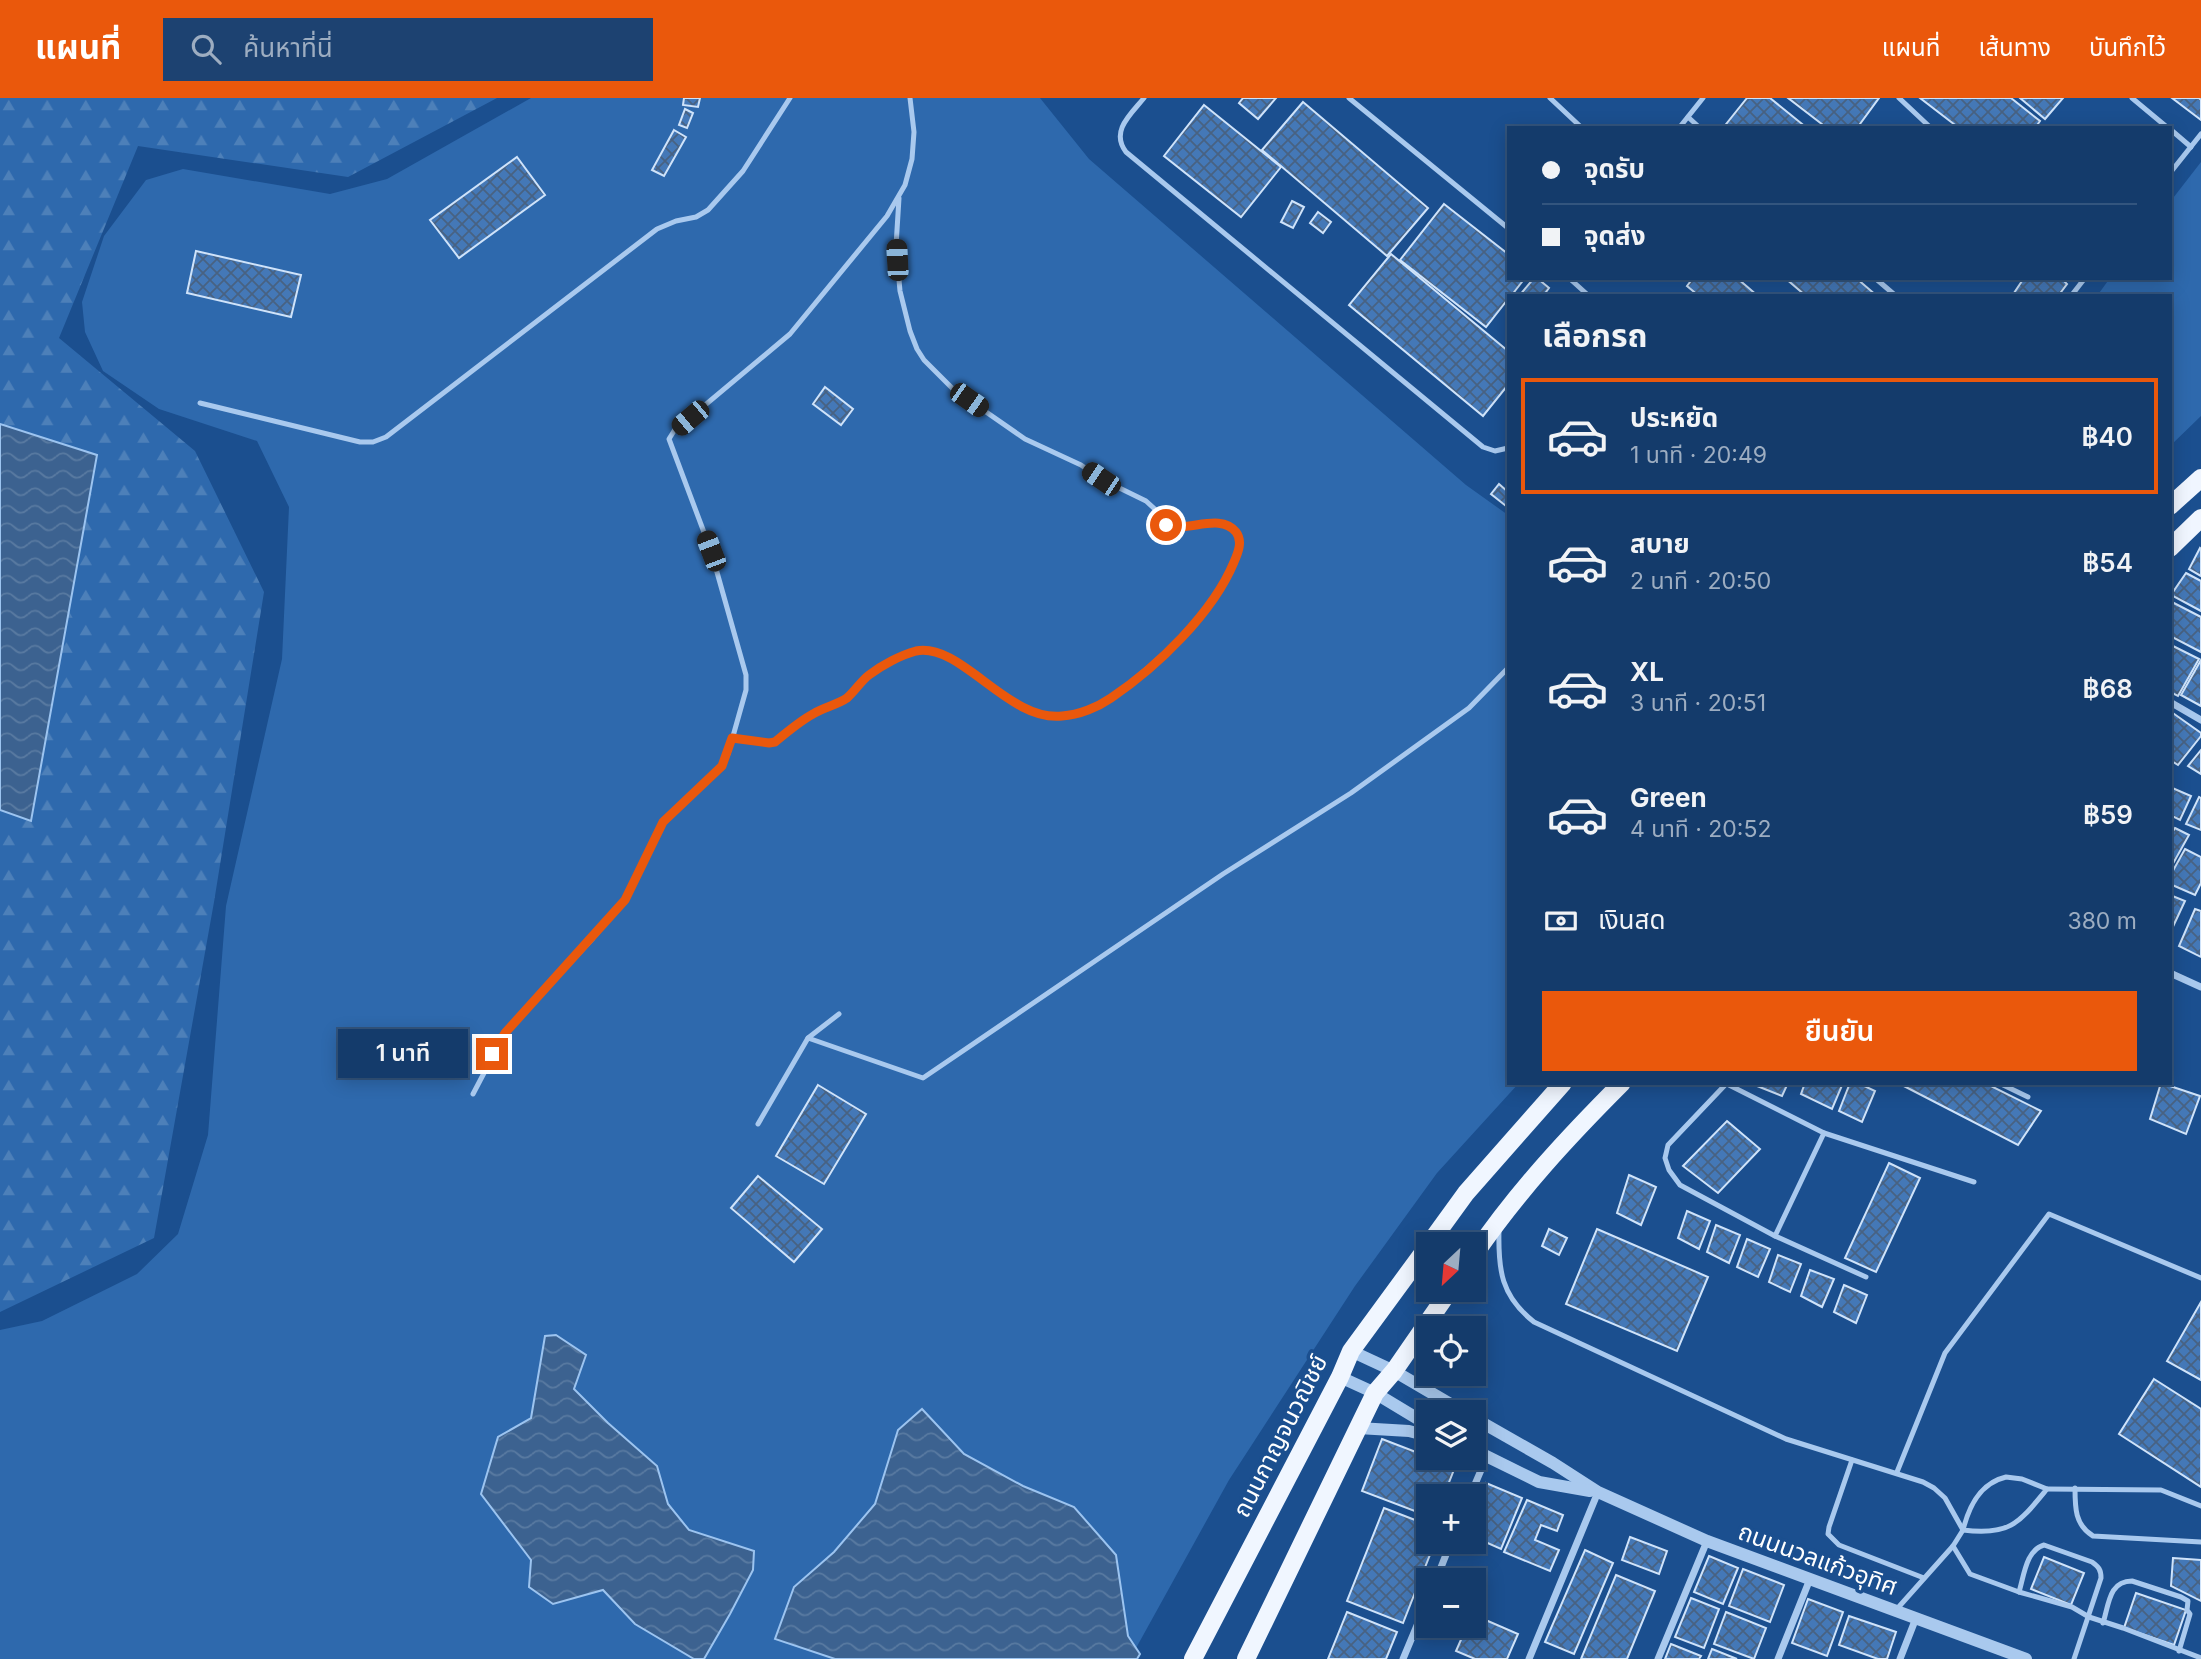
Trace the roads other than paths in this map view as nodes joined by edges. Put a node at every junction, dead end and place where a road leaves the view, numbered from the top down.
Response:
1 (790, 98) edge
2 (910, 98) edge
3 (1144, 98) edge
4 (1349, 98) edge
5 (1550, 98) edge
6 (1703, 98) edge
7 (1899, 98) edge
8 (2132, 98) edge
9 (1688, 117) junction
10 (1580, 126) edge
11 (1681, 126) edge
12 (1698, 126) edge
13 (1929, 126) edge
14 (2165, 126) edge
15 (2172, 131) edge
16 (2201, 134) edge
17 (2191, 147) junction
18 (2172, 171) edge
19 (900, 195) junction
20 (1507, 227) edge
21 (1571, 280) edge
22 (1877, 280) edge
23 (2083, 280) edge
24 (1587, 294) edge
25 (1894, 294) edge
26 (2073, 294) edge
27 (200, 402) dead end
28 (1507, 448) edge
29 (2201, 478) edge
30 (2172, 504) edge
31 (2197, 527) edge
32 (2172, 546) edge
33 (1507, 669) edge
34 (2172, 703) edge
35 (2201, 720) edge
36 (732, 738) junction
37 (2172, 974) edge
38 (2201, 986) edge
39 (839, 1014) dead end
40 (808, 1038) junction
41 (1561, 1085) edge
42 (1620, 1085) edge
43 (1723, 1085) edge
44 (1729, 1085) edge
45 (2003, 1085) edge
46 (473, 1094) dead end
47 (2028, 1097) dead end
48 (758, 1124) dead end
49 (1824, 1133) junction
50 (1974, 1182) dead end
51 (1500, 1216) junction
52 (1438, 1232) edge
53 (1775, 1236) junction
54 (1486, 1237) edge
55 (1416, 1263) edge
56 (1866, 1277) dead end
57 (2201, 1278) edge
58 (1416, 1339) edge
59 (1351, 1351) junction
60 (1394, 1371) junction
61 (1340, 1377) junction
62 (1435, 1386) edge
63 (1375, 1393) junction
64 (1441, 1400) joint
65 (1416, 1418) edge
66 (1486, 1425) edge
67 (1358, 1428) junction
68 (1416, 1433) edge
69 (1487, 1456) joint
70 (1852, 1460) junction
71 (1896, 1472) junction
72 (1475, 1484) edge
73 (2075, 1488) junction
74 (2047, 1489) junction
75 (1598, 1492) junction
76 (2201, 1506) edge
77 (1963, 1530) junction
78 (1707, 1541) junction
79 (2201, 1542) edge
80 (1952, 1546) junction
81 (1924, 1578) junction
82 (1810, 1579) junction
83 (2019, 1592) junction
84 (1895, 1611) junction
85 (2089, 1617) junction
86 (1916, 1618) junction
87 (2103, 1623) junction
88 (1416, 1628) edge
89 (2179, 1651) junction
90 (2201, 1658) edge
91 (1193, 1659) edge
92 (1245, 1659) edge
93 (1403, 1659) edge
94 (1529, 1659) edge
95 (1658, 1659) edge
96 (1778, 1659) edge
97 (1900, 1659) edge
98 (2026, 1659) edge
99 (2074, 1659) edge

1 - 27 lane
2 - 19 lane
3 - 28 lane
4 - 20 lane
5 - 10 lane
6 - 9 lane
7 - 13 lane
8 - 14 lane
9 - 11 lane
9 - 12 lane
15 - 17 lane
16 - 17 lane
17 - 18 lane
19 - 36 lane
19 - 36 lane
21 - 24 lane
22 - 25 lane
23 - 26 lane
29 - 30 main road
31 - 32 main road
33 - 40 lane
34 - 35 street
36 - 46 lane
37 - 38 street
39 - 40 lane
40 - 48 lane
41 - 52 main road, ถนนกาญจนวณิชย์
42 - 51 main road
43 - 53 lane
44 - 49 lane
45 - 47 lane
49 - 50 lane
49 - 53 lane
51 - 54 main road
51 - 70 lane
53 - 56 lane
55 - 59 main road, ถนนกาญจนวณิชย์
57 - 71 lane
58 - 60 main road
59 - 60 street
59 - 61 main road, ถนนกาญจนวณิชย์
60 - 63 main road
60 - 64 street
61 - 63 street
61 - 91 main road, ถนนกาญจนวณิชย์
62 - 64 street
63 - 65 street
63 - 67 main road
66 - 75 street, ถนนนวลแก้วอุทิศ
67 - 68 street
67 - 92 main road
69 - 72 street
69 - 75 street, ถนนนวลแก้วอุทิศ
70 - 71 lane
70 - 81 lane
71 - 77 lane
73 - 74 lane
73 - 76 lane
73 - 79 lane
74 - 77 lane
74 - 77 lane
75 - 78 street, ถนนนวลแก้วอุทิศ
75 - 94 street
77 - 80 lane
78 - 82 street, ถนนนวลแก้วอุทิศ
78 - 95 street
80 - 81 lane
80 - 83 lane
81 - 84 lane
82 - 84 street, ถนนนวลแก้วอุทิศ
82 - 96 street
83 - 85 lane
83 - 85 lane
84 - 86 street, ถนนนวลแก้วอุทิศ
85 - 87 lane
85 - 99 lane
86 - 97 street
86 - 98 street, ถนนนวลแก้วอุทิศ
87 - 89 lane
87 - 89 lane
88 - 93 street
89 - 90 lane

